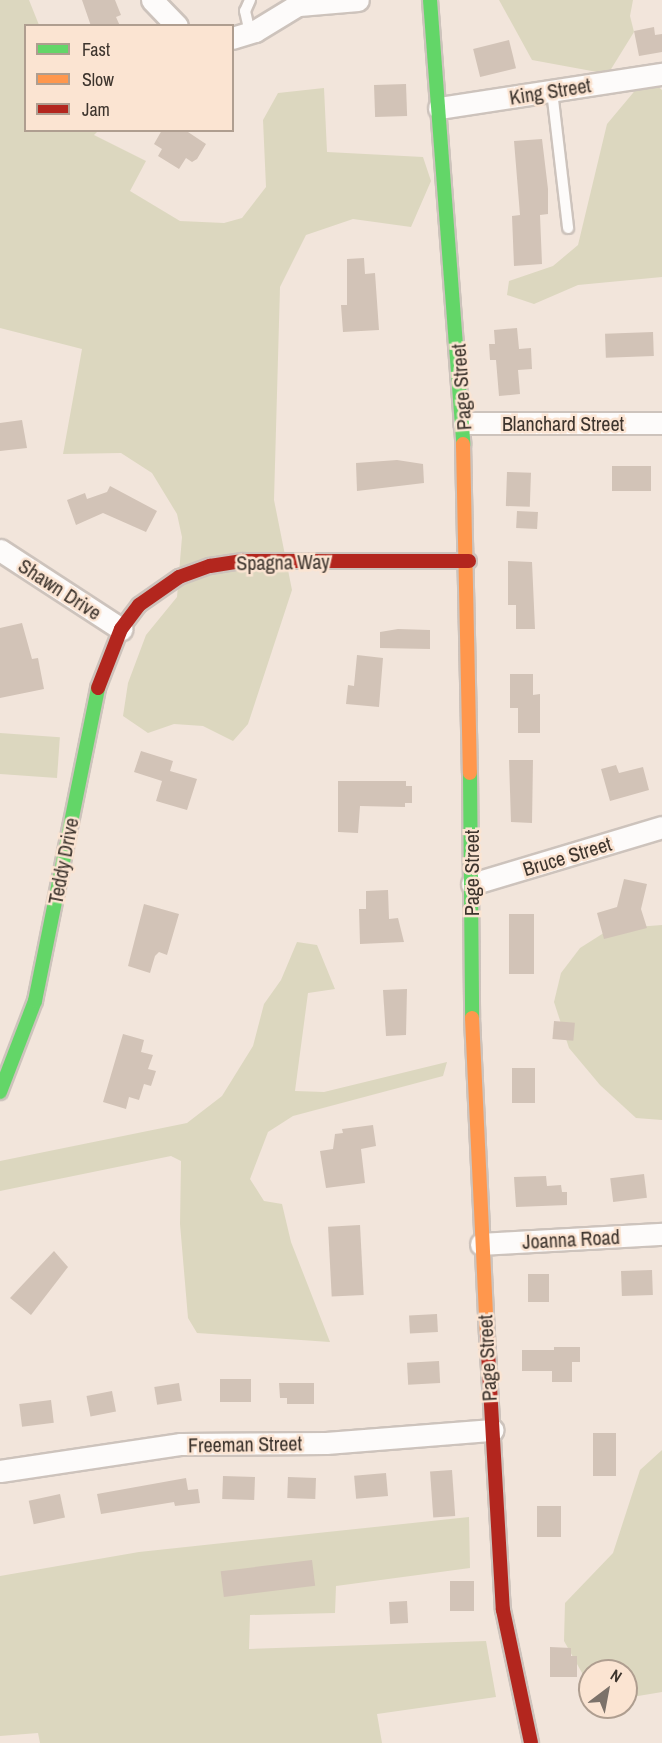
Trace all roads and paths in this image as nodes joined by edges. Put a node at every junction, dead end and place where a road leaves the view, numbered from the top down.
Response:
1 (152, 0) edge
2 (250, 0) edge
3 (358, 0) edge
4 (430, 0) edge
5 (302, 2) edge
6 (175, 24) edge
7 (241, 35) edge
8 (662, 74) edge
9 (552, 91) junction
10 (439, 108) junction
11 (568, 228) dead end
12 (464, 423) junction
13 (662, 423) edge
14 (0, 550) edge
15 (468, 561) junction
16 (121, 629) junction
17 (662, 827) edge
18 (472, 884) junction
19 (0, 1092) edge
20 (662, 1234) edge
21 (481, 1244) junction
22 (492, 1430) junction
23 (0, 1472) edge
24 (531, 1743) edge

1 - 6 street
2 - 7 lane
3 - 5 street
4 - 10 main road, Page Street
5 - 7 street
8 - 9 street, King Street
9 - 10 street, King Street
9 - 11 lane
10 - 12 main road, Page Street
12 - 13 street, Blanchard Street
12 - 15 main road, Page Street
14 - 16 street, Shawn Drive
15 - 16 main road, Spagna Way
15 - 18 main road, Page Street
16 - 19 main road, Teddy Drive
17 - 18 street, Bruce Street
18 - 21 main road, Page Street
20 - 21 street, Joanna Road
21 - 22 main road, Page Street
22 - 23 street, Freeman Street
22 - 24 main road, Page Street

